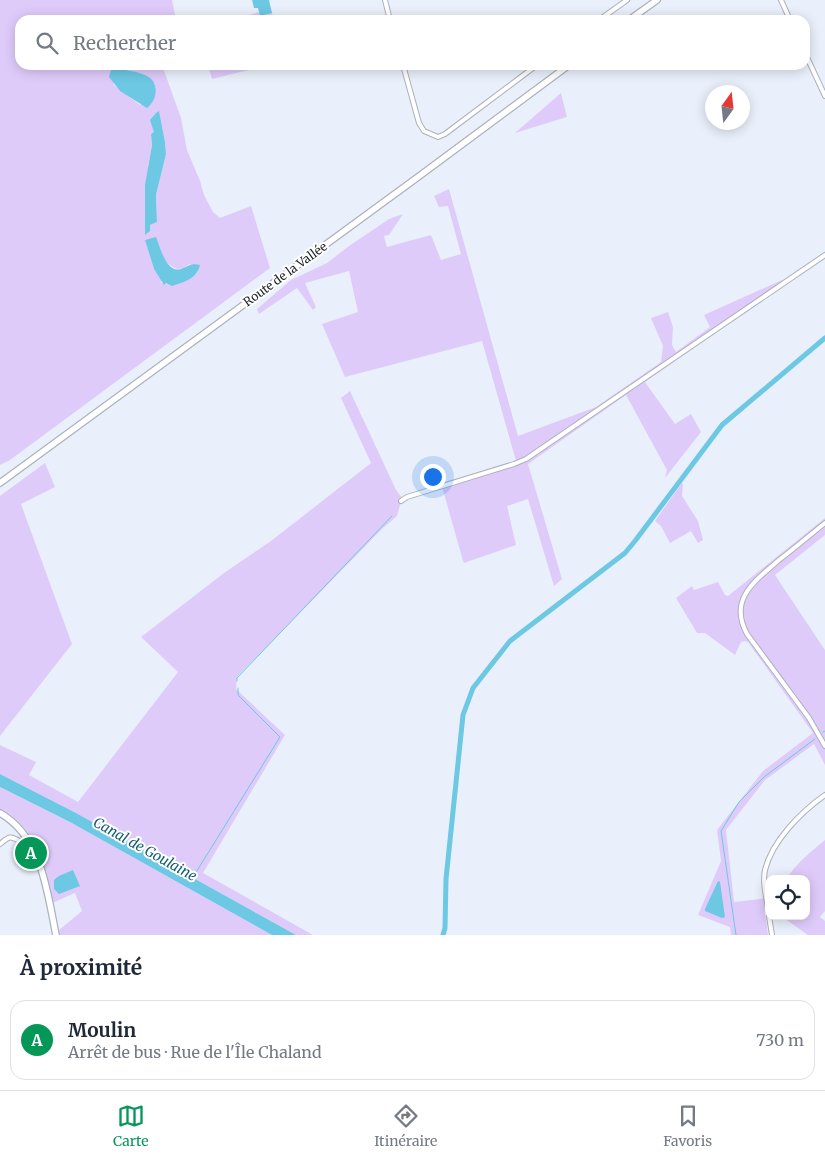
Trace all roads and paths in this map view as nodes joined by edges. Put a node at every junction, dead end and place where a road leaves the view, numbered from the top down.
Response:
1 (385, 0) edge
2 (627, 0) edge
3 (656, 0) edge
4 (780, 0) edge
5 (389, 15) edge
6 (606, 15) edge
7 (636, 15) edge
8 (788, 15) edge
9 (810, 64) edge
10 (404, 70) edge
11 (530, 70) edge
12 (562, 70) edge
13 (825, 96) edge
14 (825, 255) edge
15 (0, 483) edge
16 (401, 501) dead end
17 (825, 523) edge
18 (825, 746) edge
19 (825, 795) edge
20 (0, 813) edge
21 (30, 841) junction
22 (0, 844) edge
23 (765, 887) edge
24 (770, 920) edge
25 (56, 935) edge
26 (772, 935) edge

1 - 5 street
2 - 6 street
3 - 7 main road
4 - 8 street
9 - 13 street
10 - 11 street
12 - 15 main road, Route de la Vallée
14 - 16 street
17 - 18 street
19 - 23 street
20 - 21 main road
21 - 22 street
21 - 25 main road
24 - 26 street

